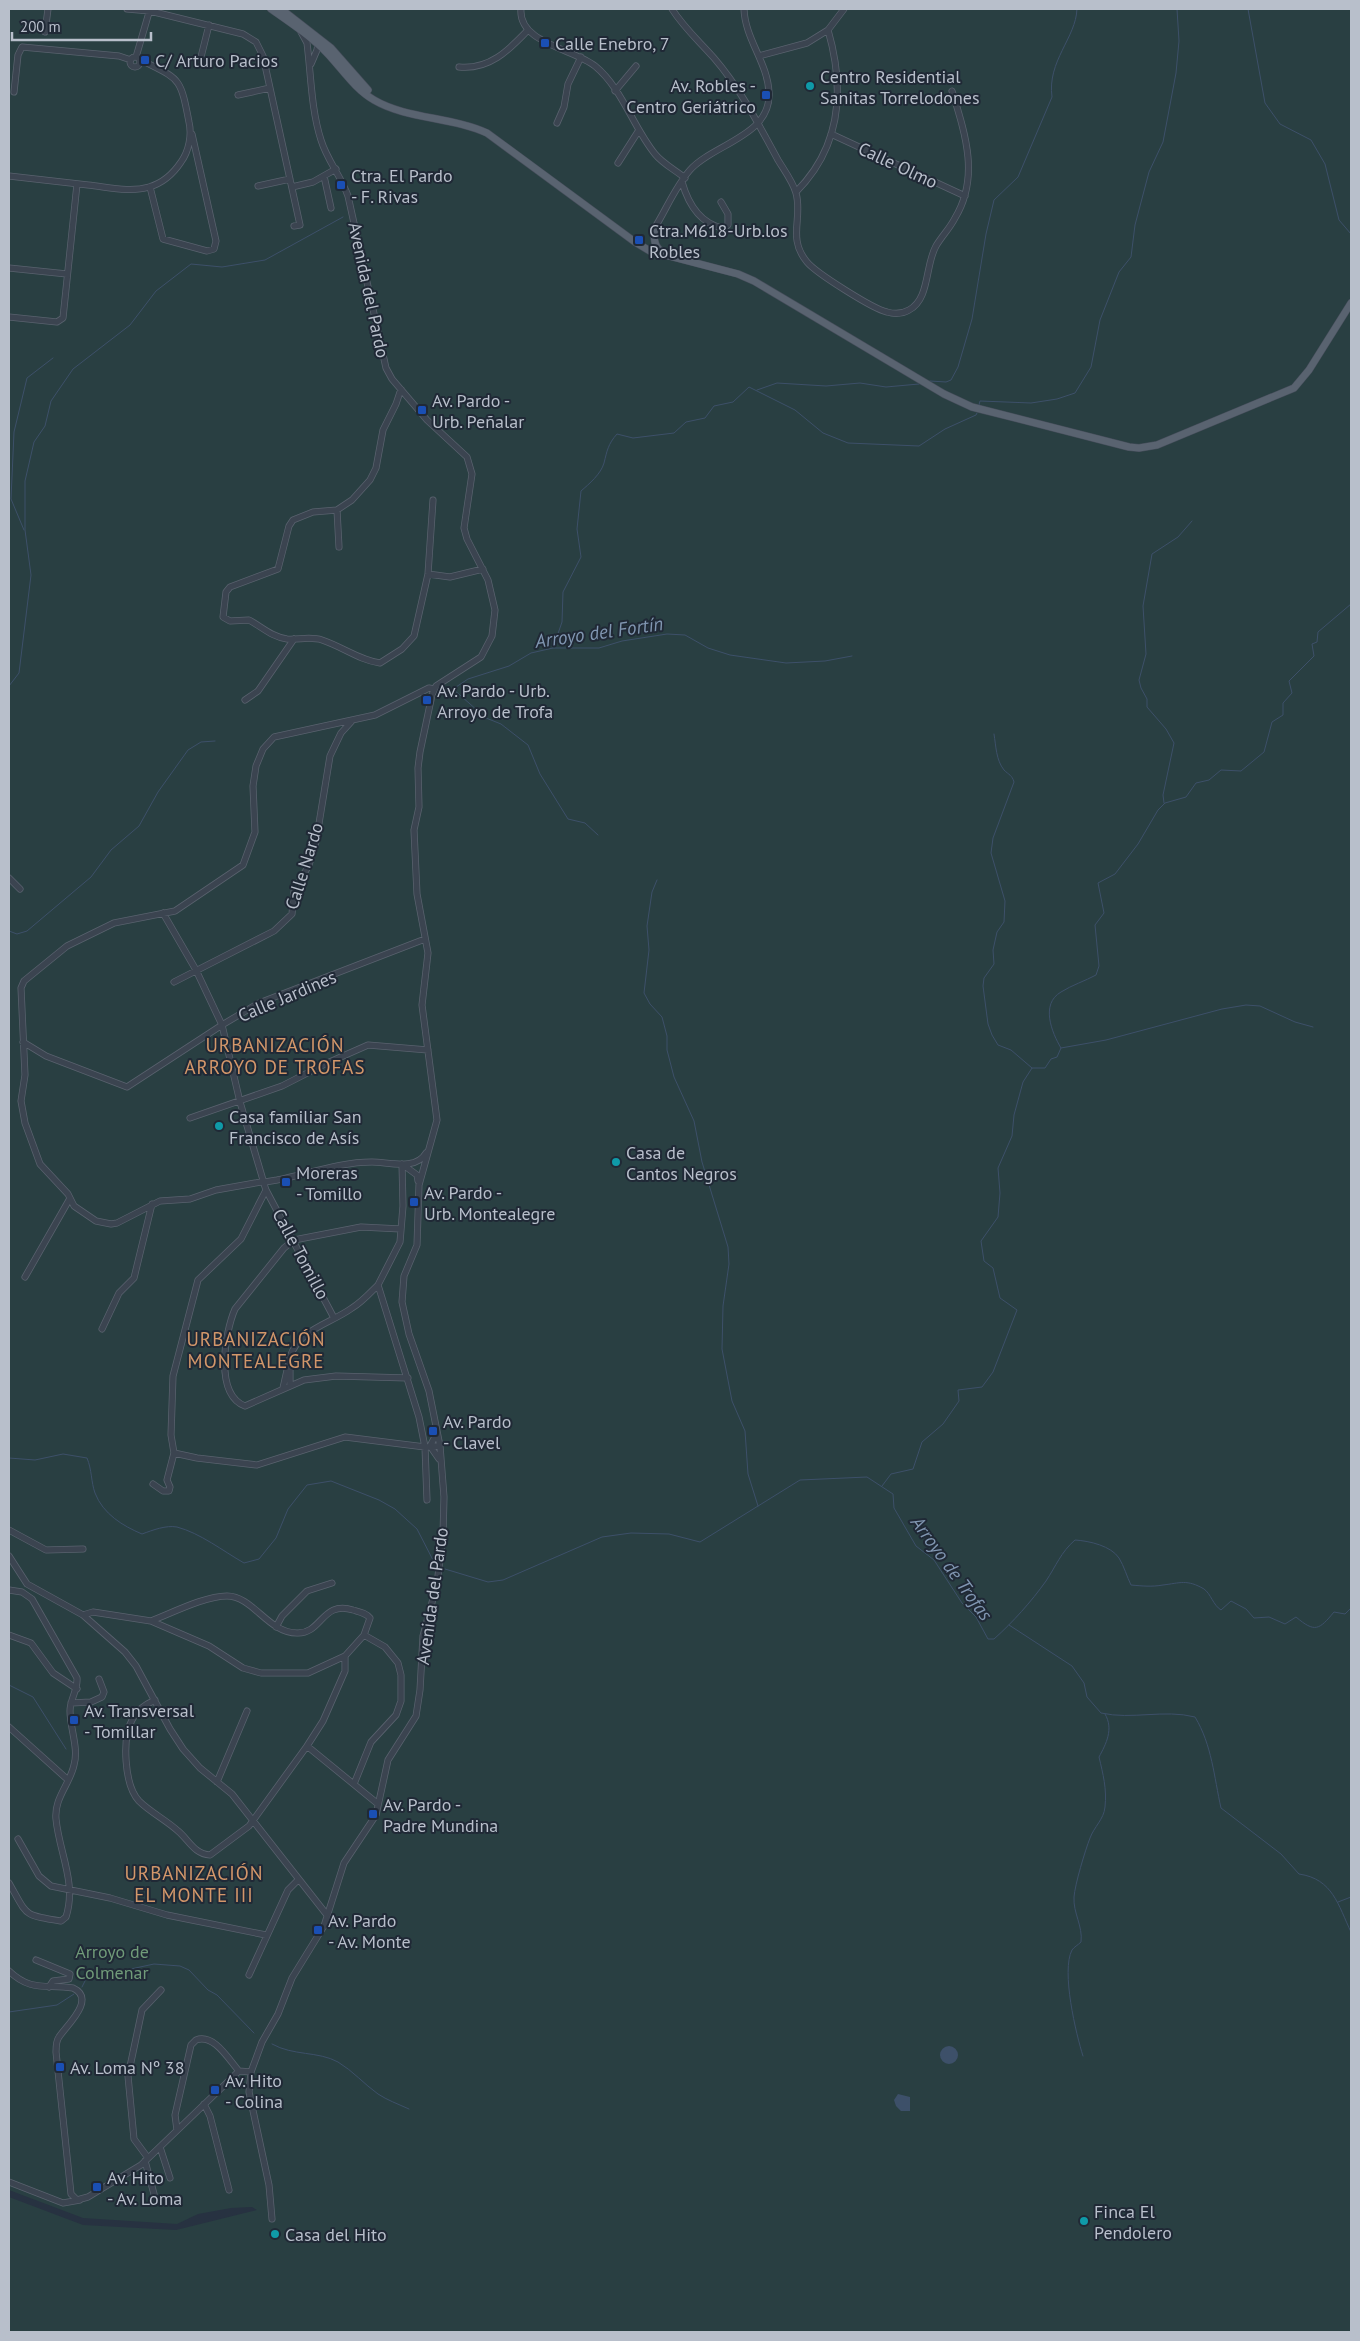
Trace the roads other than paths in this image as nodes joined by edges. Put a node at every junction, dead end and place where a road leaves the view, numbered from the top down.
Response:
1 (48, 9) edge
2 (127, 9) edge
3 (271, 9) edge
4 (521, 9) edge
5 (672, 9) edge
6 (744, 9) edge
7 (844, 9) edge
8 (150, 10) edge
9 (284, 10) edge
10 (208, 25) junction
11 (300, 30) junction
12 (528, 30) junction
13 (828, 30) junction
14 (45, 32) dead end
15 (307, 43) junction
16 (317, 50) junction
17 (758, 56) junction
18 (581, 57) junction
19 (201, 58) dead end
20 (135, 59) junction
21 (152, 66) junction
22 (636, 66) dead end
23 (459, 67) dead end
24 (310, 71) junction
25 (270, 88) junction
26 (615, 91) junction
27 (952, 91) dead end
28 (14, 92) dead end
29 (238, 95) dead end
30 (393, 108) junction
31 (557, 123) dead end
32 (758, 123) junction
33 (190, 128) junction
34 (640, 130) junction
35 (831, 134) junction
36 (185, 156) junction
37 (328, 156) junction
38 (197, 158) junction
39 (618, 162) dead end
40 (336, 169) junction
41 (326, 175) junction
42 (9, 176) edge
43 (290, 179) junction
44 (683, 180) junction
45 (343, 181) junction
46 (78, 184) junction
47 (258, 186) dead end
48 (150, 187) junction
49 (292, 187) junction
50 (796, 192) junction
51 (965, 196) junction
52 (721, 202) dead end
53 (331, 208) dead end
54 (294, 226) dead end
55 (654, 229) joint
56 (635, 242) junction
57 (652, 242) junction
58 (650, 251) junction
59 (689, 262) junction
60 (9, 268) edge
61 (67, 274) junction
62 (1351, 304) edge
63 (9, 317) edge
64 (401, 390) junction
65 (408, 398) junction
66 (396, 404) junction
67 (433, 500) dead end
68 (337, 510) junction
69 (338, 547) dead end
70 (483, 569) junction
71 (428, 574) junction
72 (294, 639) junction
73 (434, 689) junction
74 (245, 700) dead end
75 (352, 721) junction
76 (9, 878) edge
77 (20, 889) dead end
78 (163, 913) junction
79 (425, 939) junction
80 (196, 970) junction
81 (174, 982) dead end
82 (222, 1025) junction
83 (23, 1042) junction
84 (428, 1050) junction
85 (240, 1102) junction
86 (190, 1118) dead end
87 (436, 1127) junction
88 (402, 1164) junction
89 (416, 1166) junction
90 (264, 1184) junction
91 (419, 1185) junction
92 (69, 1200) junction
93 (152, 1204) junction
94 (401, 1229) junction
95 (294, 1240) junction
96 (25, 1277) dead end
97 (378, 1285) junction
98 (334, 1318) junction
99 (102, 1329) dead end
100 (290, 1357) junction
101 (408, 1378) junction
102 (290, 1385) junction
103 (282, 1388) junction
104 (437, 1432) junction
105 (440, 1446) junction
106 (427, 1447) junction
107 (174, 1453) junction
108 (442, 1466) junction
109 (153, 1484) dead end
110 (427, 1500) dead end
111 (9, 1530) edge
112 (83, 1549) dead end
113 (9, 1556) edge
114 (332, 1583) dead end
115 (9, 1590) edge
116 (28, 1592) junction
117 (83, 1614) junction
118 (151, 1621) junction
119 (276, 1626) junction
120 (9, 1635) edge
121 (364, 1635) junction
122 (345, 1656) junction
123 (99, 1679) dead end
124 (77, 1689) junction
125 (155, 1700) junction
126 (71, 1704) junction
127 (247, 1711) dead end
128 (9, 1727) edge
129 (307, 1746) junction
130 (67, 1779) junction
131 (217, 1782) junction
132 (354, 1784) junction
133 (378, 1804) junction
134 (253, 1821) junction
135 (18, 1839) dead end
136 (298, 1880) junction
137 (9, 1883) edge
138 (69, 1890) junction
139 (327, 1915) junction
140 (266, 1935) junction
141 (36, 1960) dead end
142 (9, 1971) edge
143 (249, 1976) dead end
144 (49, 1987) junction
145 (160, 1990) dead end
146 (239, 2072) junction
147 (252, 2072) junction
148 (204, 2104) junction
149 (177, 2130) junction
150 (160, 2147) junction
151 (146, 2159) junction
152 (170, 2178) dead end
153 (9, 2182) edge
154 (229, 2190) dead end
155 (154, 2194) dead end
156 (71, 2198) junction
157 (272, 2219) dead end

1 - 14 street
2 - 8 street
3 - 11 main road
4 - 12 street
5 - 32 street
6 - 17 street
7 - 13 street
8 - 10 street
8 - 20 street
9 - 16 street
9 - 30 main road
10 - 19 street
10 - 25 street
11 - 15 street
11 - 16 main road
12 - 18 street
12 - 23 street
13 - 17 street
13 - 35 street
15 - 16 street
15 - 24 street, Avenida del Pardo
16 - 24 street
16 - 30 main road
17 - 32 street
18 - 26 street
18 - 31 street
20 - 21 street
20 - 21 street
20 - 28 street
21 - 33 street
22 - 26 street
24 - 37 street, Avenida del Pardo
25 - 29 street
25 - 43 street
26 - 34 street
27 - 51 street
30 - 56 main road
32 - 44 street
32 - 50 street
33 - 36 street
33 - 38 street
34 - 39 street
34 - 44 street
35 - 50 street
35 - 51 street, Calle Olmo
36 - 38 street
36 - 48 street
37 - 40 street, Avenida del Pardo
37 - 41 street, Avenida del Pardo
38 - 48 street
40 - 41 street
40 - 45 street, Avenida del Pardo
41 - 45 street
41 - 49 street
41 - 53 street, Avenida del Pardo
42 - 46 street
43 - 47 street
43 - 49 street
44 - 52 street
44 - 55 street
45 - 64 street, Avenida del Pardo
46 - 48 street
46 - 61 street
49 - 54 street
50 - 51 street
55 - 57 main road
56 - 57 main road
56 - 58 main road
57 - 58 main road
57 - 59 main road
58 - 59 main road
59 - 62 main road
60 - 61 street
61 - 63 street
64 - 65 street, Avenida del Pardo
64 - 66 street
65 - 66 street
65 - 70 street, Avenida del Pardo
66 - 68 street
67 - 71 street
68 - 69 street
68 - 72 street
70 - 71 street
70 - 73 street, Avenida del Pardo
71 - 72 street
72 - 74 street
73 - 75 street
73 - 79 street, Avenida del Pardo
75 - 78 street
75 - 80 street, Calle Nardo
76 - 77 street
78 - 80 street, Calle Tomillo
78 - 83 street
79 - 82 street, Calle Jardines
79 - 84 street, Avenida del Pardo
80 - 81 street, Calle Nardo
80 - 82 street, Calle Tomillo
82 - 83 street, Calle Jardines
82 - 85 street, Calle Tomillo
83 - 92 street
84 - 85 street
84 - 87 street, Avenida del Pardo
85 - 86 street
85 - 90 street, Calle Tomillo
87 - 89 street, Avenida del Pardo
87 - 89 street
88 - 89 street
88 - 90 street
88 - 94 street
89 - 91 street, Avenida del Pardo
89 - 91 street
90 - 93 street
90 - 95 street, Calle Tomillo
90 - 107 street
91 - 104 street, Avenida del Pardo
92 - 93 street
92 - 96 street
93 - 99 street
94 - 95 street
94 - 97 street
95 - 98 street, Calle Tomillo
95 - 103 street
97 - 98 street
97 - 101 street
98 - 100 street
100 - 102 street
100 - 103 street
101 - 102 street
101 - 106 street
102 - 103 street
104 - 105 street, Avenida del Pardo
104 - 106 street
105 - 106 street
105 - 108 street, Avenida del Pardo
106 - 107 street
106 - 108 street
106 - 110 street
107 - 109 street
108 - 133 street, Avenida del Pardo
111 - 112 street
113 - 116 street
114 - 119 street
115 - 116 street
116 - 117 street
116 - 124 street
117 - 118 street
117 - 125 street
118 - 119 street
118 - 122 street
119 - 121 street
120 - 124 street
121 - 122 street
121 - 132 street
122 - 129 street
123 - 126 street
124 - 126 street
125 - 131 street
125 - 134 street
126 - 130 street
127 - 131 street
128 - 130 street
129 - 132 street
129 - 134 street
130 - 138 street
131 - 134 street
132 - 133 street
133 - 139 street, Avenida del Pardo
134 - 136 street
135 - 138 street
136 - 139 street
136 - 140 street
137 - 138 street
138 - 140 street
139 - 147 street, Avenida del Pardo
140 - 143 street
141 - 144 street
142 - 144 street
144 - 156 street
145 - 151 street
146 - 147 street
146 - 148 street
146 - 149 street
147 - 157 street, Avenida del Pardo
148 - 149 street
148 - 154 street
149 - 150 street
150 - 151 street
150 - 152 street
151 - 155 street
151 - 156 street
153 - 156 street

